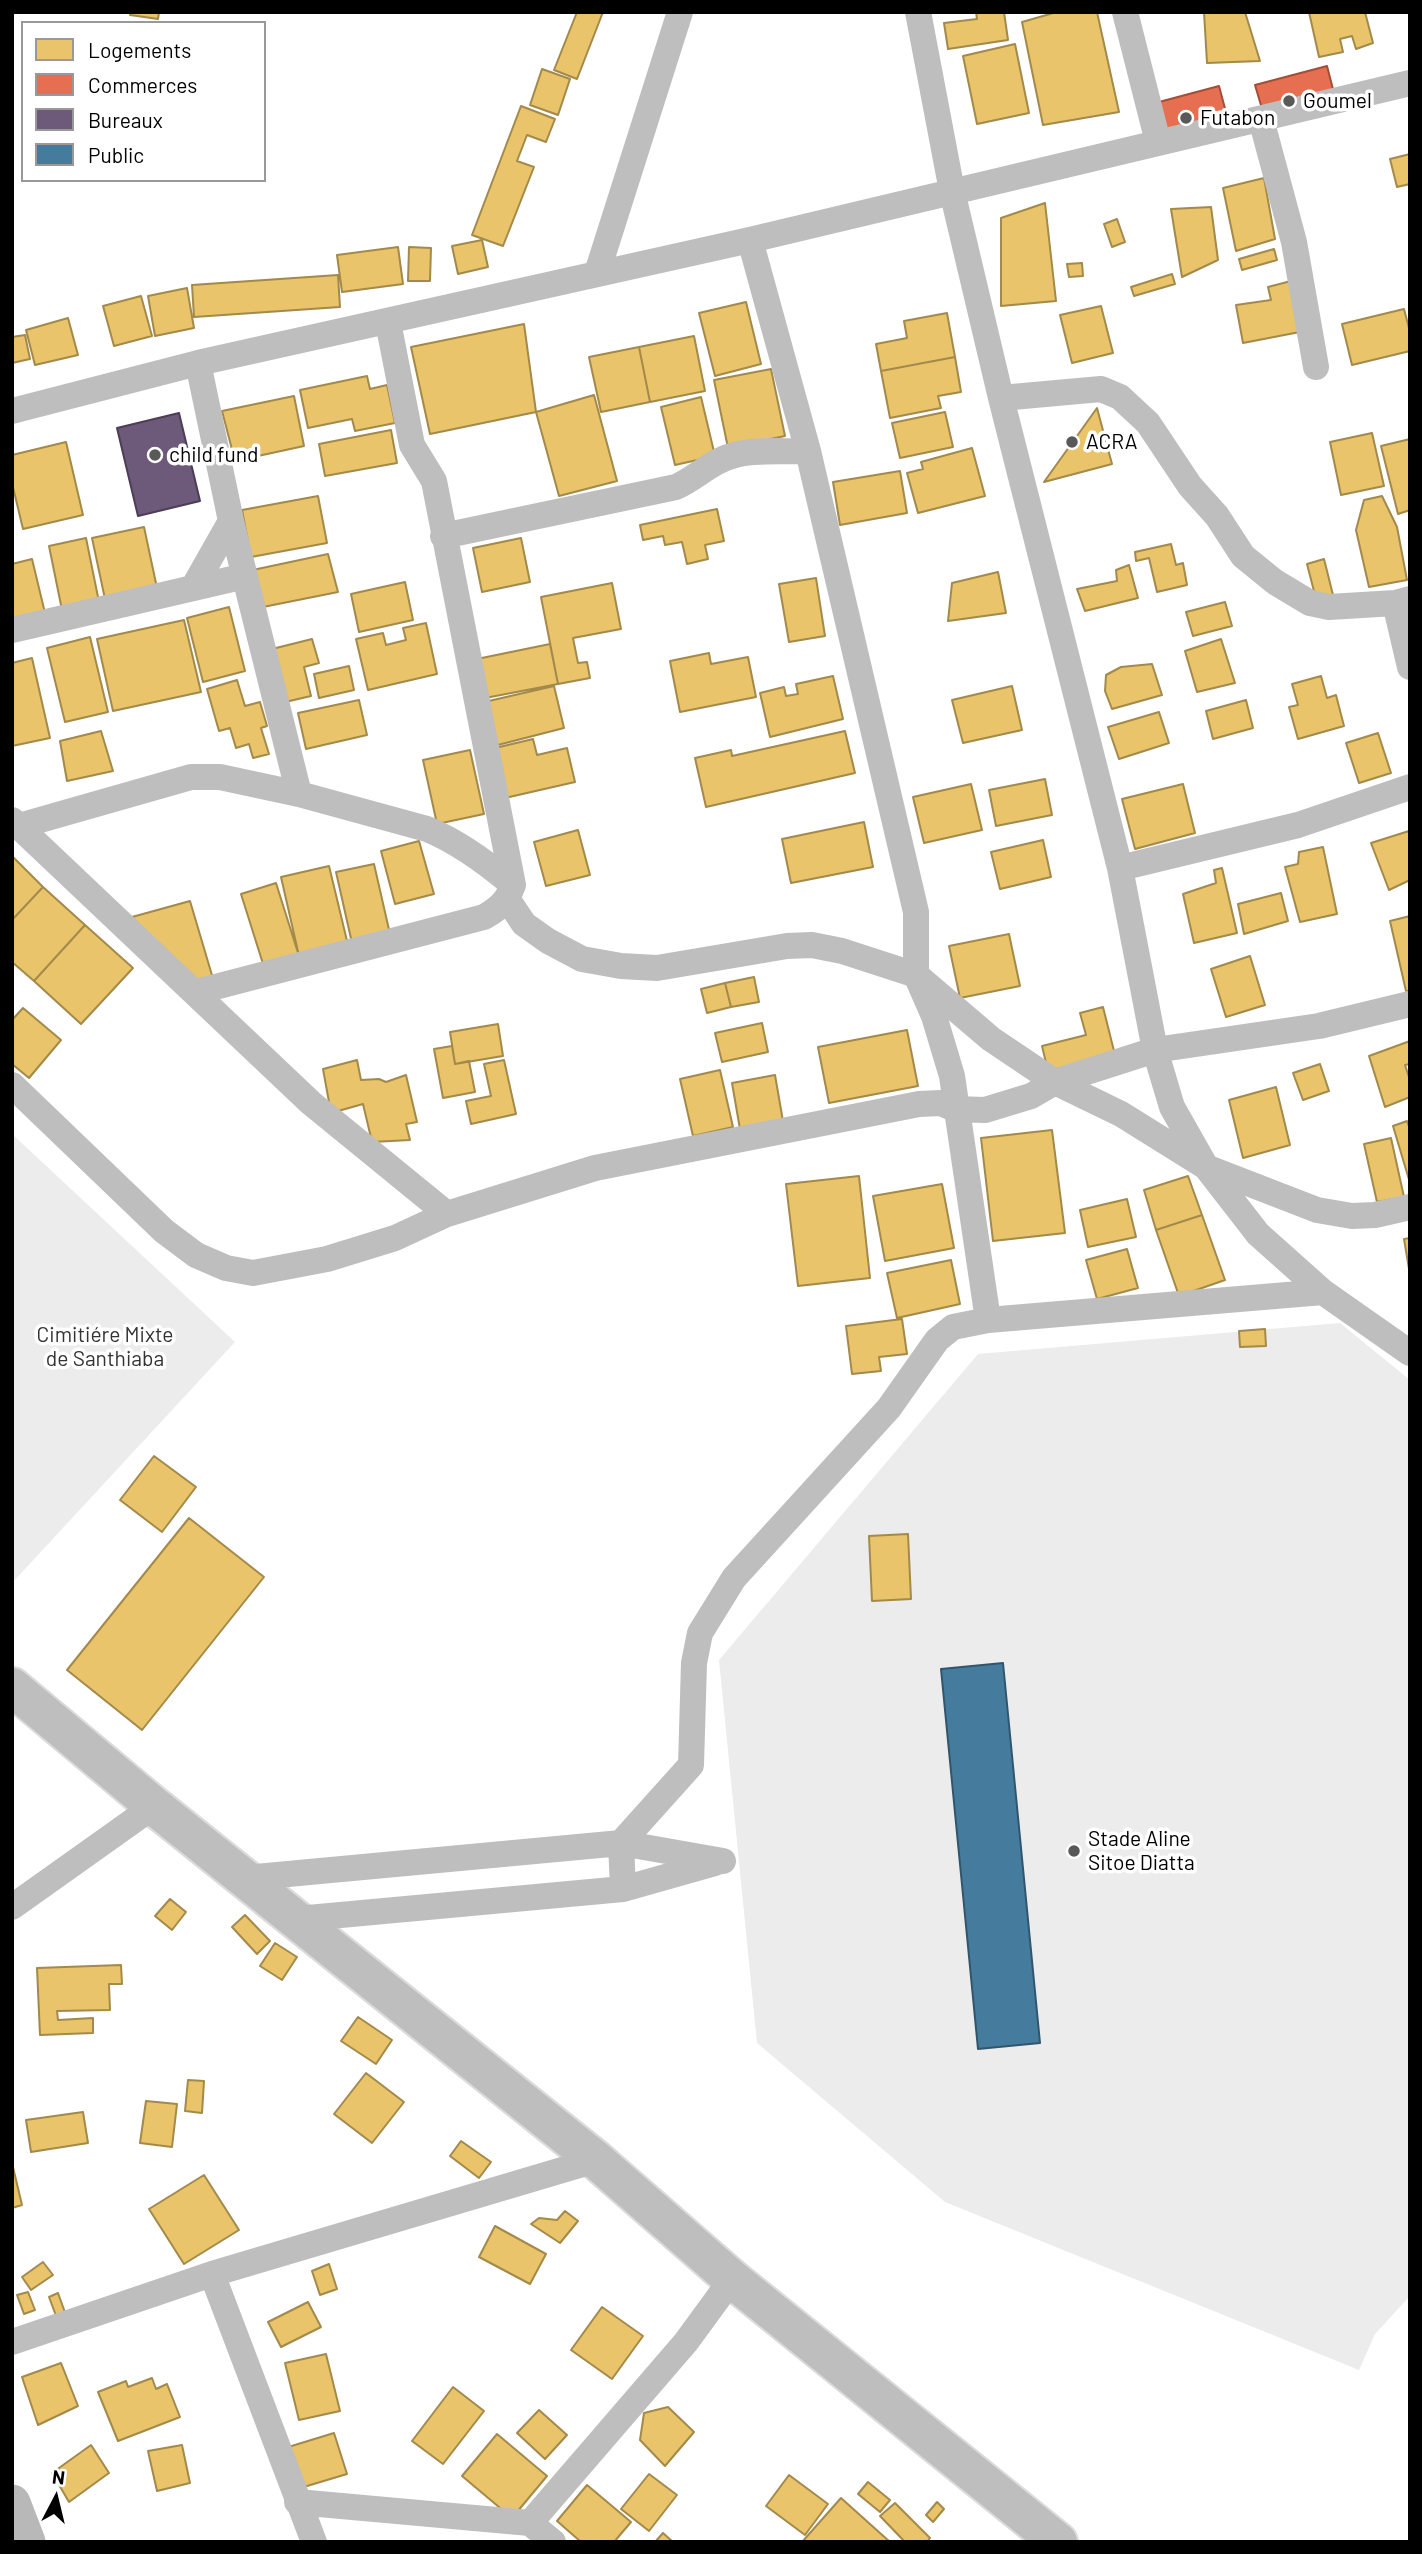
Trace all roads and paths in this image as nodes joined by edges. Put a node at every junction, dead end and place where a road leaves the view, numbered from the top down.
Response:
1 (680, 12) edge
2 (918, 12) edge
3 (1125, 12) edge
4 (1410, 83) edge
5 (1261, 119) junction
6 (1158, 142) junction
7 (952, 191) junction
8 (750, 240) junction
9 (597, 273) junction
10 (388, 322) junction
11 (198, 363) junction
12 (1316, 367) dead end
13 (1001, 398) junction
14 (12, 411) edge
15 (808, 451) junction
16 (231, 521) junction
17 (443, 536) junction
18 (244, 576) junction
19 (193, 588) junction
20 (1403, 601) edge
21 (12, 630) edge
22 (1410, 667) edge
23 (1410, 787) edge
24 (299, 794) junction
25 (15, 823) edge
26 (1120, 868) junction
27 (510, 892) junction
28 (916, 975) junction
29 (196, 992) junction
30 (1410, 1004) edge
31 (1154, 1050) junction
32 (1055, 1082) junction
33 (12, 1085) edge
34 (956, 1109) junction
35 (1206, 1167) junction
36 (1410, 1207) edge
37 (447, 1214) junction
38 (1322, 1292) junction
39 (988, 1320) junction
40 (1410, 1353) edge
41 (12, 1687) edge
42 (154, 1806) junction
43 (621, 1843) junction
44 (245, 1878) junction
45 (623, 1889) junction
46 (12, 1907) edge
47 (297, 1919) junction
48 (596, 2160) junction
49 (212, 2274) junction
50 (732, 2279) junction
51 (12, 2342) edge
52 (297, 2502) junction
53 (12, 2503) edge
54 (530, 2524) junction
55 (27, 2542) edge
56 (314, 2542) edge
57 (553, 2542) edge
58 (1058, 2542) edge

1 - 9 street
2 - 7 street
3 - 6 street
4 - 5 street
5 - 6 street
5 - 12 street
6 - 7 street
7 - 8 street
7 - 13 street
8 - 9 street
8 - 15 street
9 - 10 street
10 - 11 street
10 - 17 street
11 - 14 street
11 - 16 street
13 - 20 street
13 - 26 street
15 - 17 street
15 - 28 street
16 - 18 street
16 - 19 street
17 - 27 street
18 - 19 street
18 - 24 street
19 - 21 street
20 - 22 street
23 - 26 street
24 - 25 street
24 - 27 street
25 - 29 street
26 - 31 street
27 - 28 street
27 - 29 street
28 - 32 street
28 - 34 street
29 - 37 street
30 - 31 street
31 - 32 street
31 - 35 street
32 - 34 street
32 - 35 street
33 - 37 street
34 - 37 street
34 - 39 street
35 - 36 street
35 - 38 street
38 - 39 street
38 - 40 street
39 - 43 street
41 - 42 main road
42 - 44 main road
42 - 46 street
43 - 44 street
43 - 45 street
43 - 45 street
44 - 47 main road
45 - 47 street
47 - 48 main road
48 - 49 street
48 - 50 main road
49 - 51 street
49 - 52 street
50 - 54 street
50 - 58 main road
52 - 54 street
52 - 56 street
53 - 55 street
54 - 57 street

